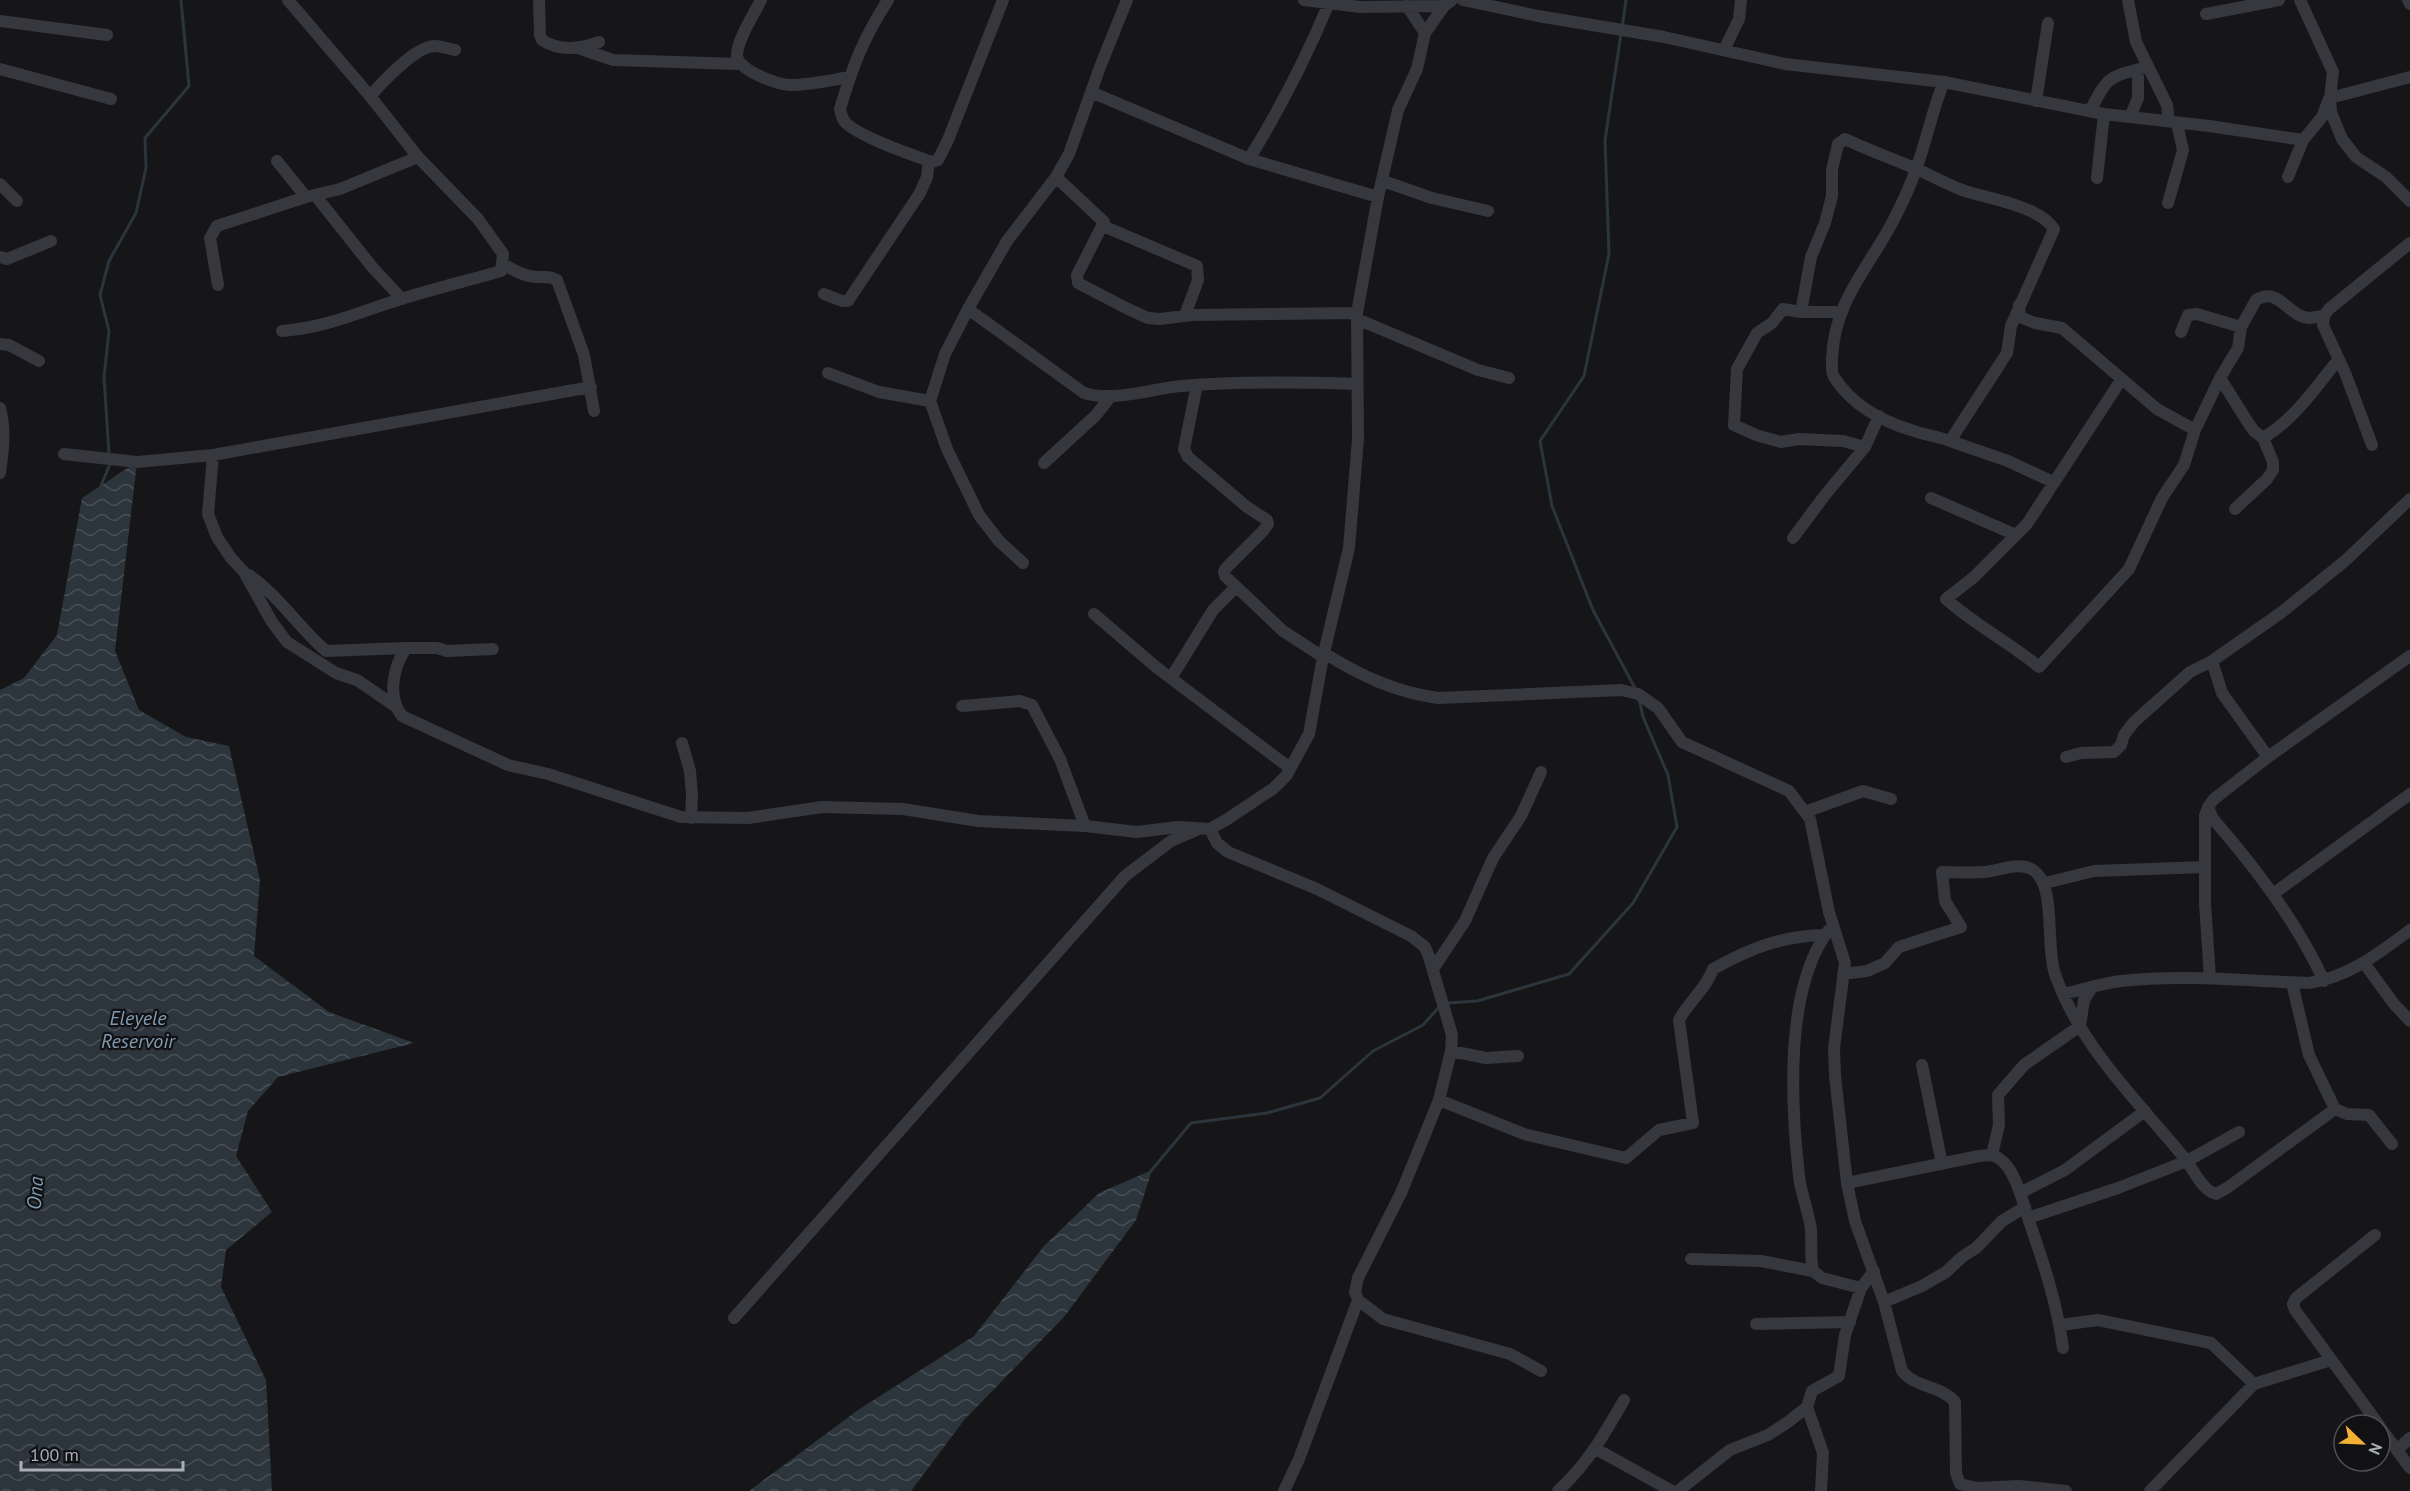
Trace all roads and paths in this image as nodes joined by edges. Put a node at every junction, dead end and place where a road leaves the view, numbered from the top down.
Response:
1 (288, 0) edge
2 (539, 0) edge
3 (761, 0) edge
4 (888, 0) edge
5 (1003, 0) edge
6 (1127, 0) edge
7 (1304, 0) edge
8 (1463, 0) edge
9 (1741, 0) edge
10 (2128, 0) edge
11 (2279, 0) edge
12 (2300, 0) edge
13 (1329, 3) junction
14 (1375, 3) edge
15 (1448, 3) edge
16 (1407, 6) junction
17 (2206, 14) dead end
18 (0, 21) edge
19 (2048, 23) dead end
20 (1425, 33) junction
21 (107, 35) dead end
22 (599, 42) dead end
23 (581, 49) junction
24 (455, 50) dead end
25 (1724, 50) junction
26 (739, 64) junction
27 (0, 69) edge
28 (2143, 69) junction
29 (850, 77) junction
30 (2410, 78) edge
31 (1944, 82) junction
32 (1091, 92) junction
33 (370, 96) junction
34 (2330, 98) junction
35 (111, 99) dead end
36 (2036, 101) junction
37 (2090, 111) junction
38 (2103, 114) junction
39 (2130, 117) junction
40 (2169, 121) junction
41 (2303, 140) junction
42 (417, 156) junction
43 (1249, 159) junction
44 (277, 161) dead end
45 (929, 161) junction
46 (1916, 169) junction
47 (1056, 177) junction
48 (2288, 177) dead end
49 (2097, 178) dead end
50 (1383, 181) junction
51 (0, 184) edge
52 (310, 196) junction
53 (1378, 197) junction
54 (17, 201) dead end
55 (2410, 201) edge
56 (2168, 203) dead end
57 (1488, 211) dead end
58 (1103, 226) junction
59 (51, 241) dead end
60 (2410, 243) edge
61 (0, 257) edge
62 (503, 264) junction
63 (218, 285) dead end
64 (824, 294) dead end
65 (402, 299) junction
66 (2019, 305) junction
67 (968, 309) junction
68 (1801, 312) junction
69 (1840, 312) junction
70 (1185, 315) junction
71 (1357, 316) junction
72 (2324, 316) junction
73 (2241, 327) junction
74 (282, 331) dead end
75 (2181, 332) dead end
76 (0, 344) edge
77 (2338, 360) junction
78 (39, 361) dead end
79 (828, 373) dead end
80 (1509, 378) dead end
81 (2220, 378) junction
82 (2121, 380) junction
83 (1357, 384) junction
84 (1197, 386) junction
85 (591, 387) junction
86 (1111, 396) junction
87 (930, 401) junction
88 (0, 408) edge
89 (594, 411) dead end
90 (1878, 416) junction
91 (2195, 430) junction
92 (2263, 438) junction
93 (1950, 441) junction
94 (2372, 445) dead end
95 (1865, 447) junction
96 (64, 454) dead end
97 (213, 455) junction
98 (1044, 463) dead end
99 (0, 473) edge
100 (2053, 482) junction
101 (1931, 498) dead end
102 (2410, 499) edge
103 (2235, 509) dead end
104 (2016, 535) junction
105 (1793, 538) dead end
106 (1023, 563) dead end
107 (244, 572) junction
108 (1236, 587) junction
109 (1094, 614) dead end
110 (406, 648) junction
111 (493, 648) dead end
112 (1324, 655) junction
113 (2410, 656) edge
114 (2212, 661) junction
115 (1171, 678) junction
116 (394, 706) junction
117 (962, 706) dead end
118 (682, 743) dead end
119 (2066, 757) dead end
120 (2268, 757) junction
121 (1290, 768) junction
122 (1541, 772) dead end
123 (2410, 794) edge
124 (1891, 799) dead end
125 (2208, 807) junction
126 (1805, 812) junction
127 (691, 818) junction
128 (1085, 826) junction
129 (1205, 828) junction
130 (2205, 867) junction
131 (2045, 883) junction
132 (2273, 894) junction
133 (1829, 930) junction
134 (2410, 930) edge
135 (2364, 963) junction
136 (1432, 969) junction
137 (1843, 974) junction
138 (2210, 978) junction
139 (2324, 981) junction
140 (2292, 982) junction
141 (2092, 987) junction
142 (2063, 994) junction
143 (2410, 1021) edge
144 (2080, 1026) junction
145 (1451, 1051) junction
146 (1518, 1056) dead end
147 (1922, 1065) dead end
148 (1439, 1100) junction
149 (2335, 1109) junction
150 (2145, 1111) junction
151 (2239, 1132) dead end
152 (2392, 1144) dead end
153 (1992, 1155) junction
154 (2187, 1161) junction
155 (1942, 1164) junction
156 (1847, 1183) junction
157 (2020, 1193) junction
158 (2026, 1212) junction
159 (2375, 1235) dead end
160 (1691, 1258) dead end
161 (1813, 1271) junction
162 (1874, 1272) junction
163 (1861, 1288) junction
164 (1358, 1300) junction
165 (1884, 1302) junction
166 (734, 1318) dead end
167 (1850, 1322) junction
168 (1756, 1324) dead end
169 (2060, 1325) junction
170 (2063, 1348) dead end
171 (2331, 1360) junction
172 (1541, 1371) dead end
173 (2254, 1384) junction
174 (1624, 1400) dead end
175 (1807, 1407) junction
176 (2370, 1413) edge
177 (2410, 1438) edge
178 (2392, 1443) edge
179 (1596, 1449) junction
180 (2397, 1450) junction
181 (2410, 1468) edge
182 (1960, 1488) edge
183 (1686, 1489) edge
184 (1284, 1491) edge
185 (1558, 1491) edge
186 (1672, 1491) edge
187 (1821, 1491) edge
188 (2066, 1491) edge
189 (2150, 1491) edge

1 - 33 street
2 - 23 street
3 - 26 street
4 - 29 street
5 - 45 street
6 - 32 street
7 - 13 street
8 - 25 street
9 - 25 street
10 - 28 street
11 - 17 street
12 - 34 street
13 - 14 street
13 - 43 street
14 - 16 street
15 - 16 street
15 - 20 street
16 - 20 street
18 - 21 street
19 - 36 street
20 - 50 street
22 - 23 street
23 - 26 street
24 - 33 street
25 - 31 street
26 - 29 street
27 - 35 street
28 - 37 street
28 - 39 street
28 - 40 street
29 - 45 street
30 - 34 street
31 - 36 street
31 - 46 street
32 - 43 street
32 - 47 street
33 - 42 street
34 - 41 street
34 - 55 street
36 - 37 street
37 - 38 street
38 - 39 street
38 - 49 street
39 - 40 street
40 - 41 street
40 - 56 street
41 - 48 street
42 - 52 street
42 - 62 street
43 - 53 street
44 - 52 street
45 - 64 street
46 - 66 street
46 - 68 street
46 - 69 street
47 - 58 street
47 - 67 street
50 - 53 street
50 - 57 street
51 - 54 street
52 - 63 street
52 - 65 street
53 - 71 street
58 - 70 street
58 - 70 street
59 - 61 street
60 - 72 street
62 - 65 street
62 - 85 street
65 - 74 street
66 - 82 street
66 - 93 street
67 - 86 street
67 - 87 street
68 - 69 street
68 - 95 street
69 - 90 street
70 - 71 street
71 - 80 street
71 - 83 street
72 - 73 street
72 - 77 street
73 - 75 street
73 - 81 street
76 - 78 street
77 - 92 street
77 - 94 street
79 - 87 street
81 - 91 street
81 - 92 street
82 - 91 street
82 - 100 street
83 - 84 street
83 - 112 street
84 - 86 street
84 - 108 street
85 - 89 street
85 - 97 street
86 - 98 street
87 - 106 street
88 - 99 street
90 - 93 street
90 - 95 street
91 - 104 street
92 - 103 street
93 - 100 street
95 - 105 street
96 - 97 street
97 - 107 street
100 - 104 street
101 - 104 street
102 - 114 street
107 - 110 street
107 - 116 street
108 - 112 street
108 - 115 street
109 - 115 street
110 - 111 street
110 - 116 street
112 - 121 street
112 - 126 street
113 - 120 street
114 - 119 street
114 - 120 street
115 - 121 street
116 - 127 street
117 - 128 street
118 - 127 street
120 - 125 street
121 - 129 street
122 - 136 street
123 - 132 street
124 - 126 street
125 - 130 street
125 - 132 street
126 - 133 street
127 - 128 street
128 - 129 street
129 - 136 street
129 - 166 street
130 - 131 street
130 - 138 street
131 - 137 street
131 - 142 street
132 - 139 street
133 - 137 street
133 - 148 street
133 - 161 street
134 - 135 street
135 - 139 street
135 - 143 street
136 - 145 street
137 - 156 street
138 - 140 street
138 - 141 street
139 - 140 street
140 - 149 street
141 - 142 street
141 - 144 street
142 - 144 street
144 - 150 street
144 - 153 street
145 - 146 street
145 - 148 street
147 - 155 street
148 - 164 street
149 - 152 street
149 - 154 street
150 - 154 street
150 - 157 street
151 - 154 street
153 - 155 street
153 - 157 street
154 - 158 street
155 - 156 street
156 - 162 street
157 - 158 street
158 - 165 street
158 - 169 street
159 - 171 street
160 - 161 street
161 - 163 street
162 - 163 street
162 - 165 street
163 - 167 street
164 - 172 street
164 - 184 street
165 - 182 street
167 - 168 street
167 - 175 street
169 - 170 street
169 - 173 street
171 - 173 street
171 - 176 street
173 - 189 street
174 - 179 street
175 - 183 street
175 - 187 street
177 - 180 street
178 - 180 street
179 - 185 street
179 - 186 street
180 - 181 street
182 - 188 street

